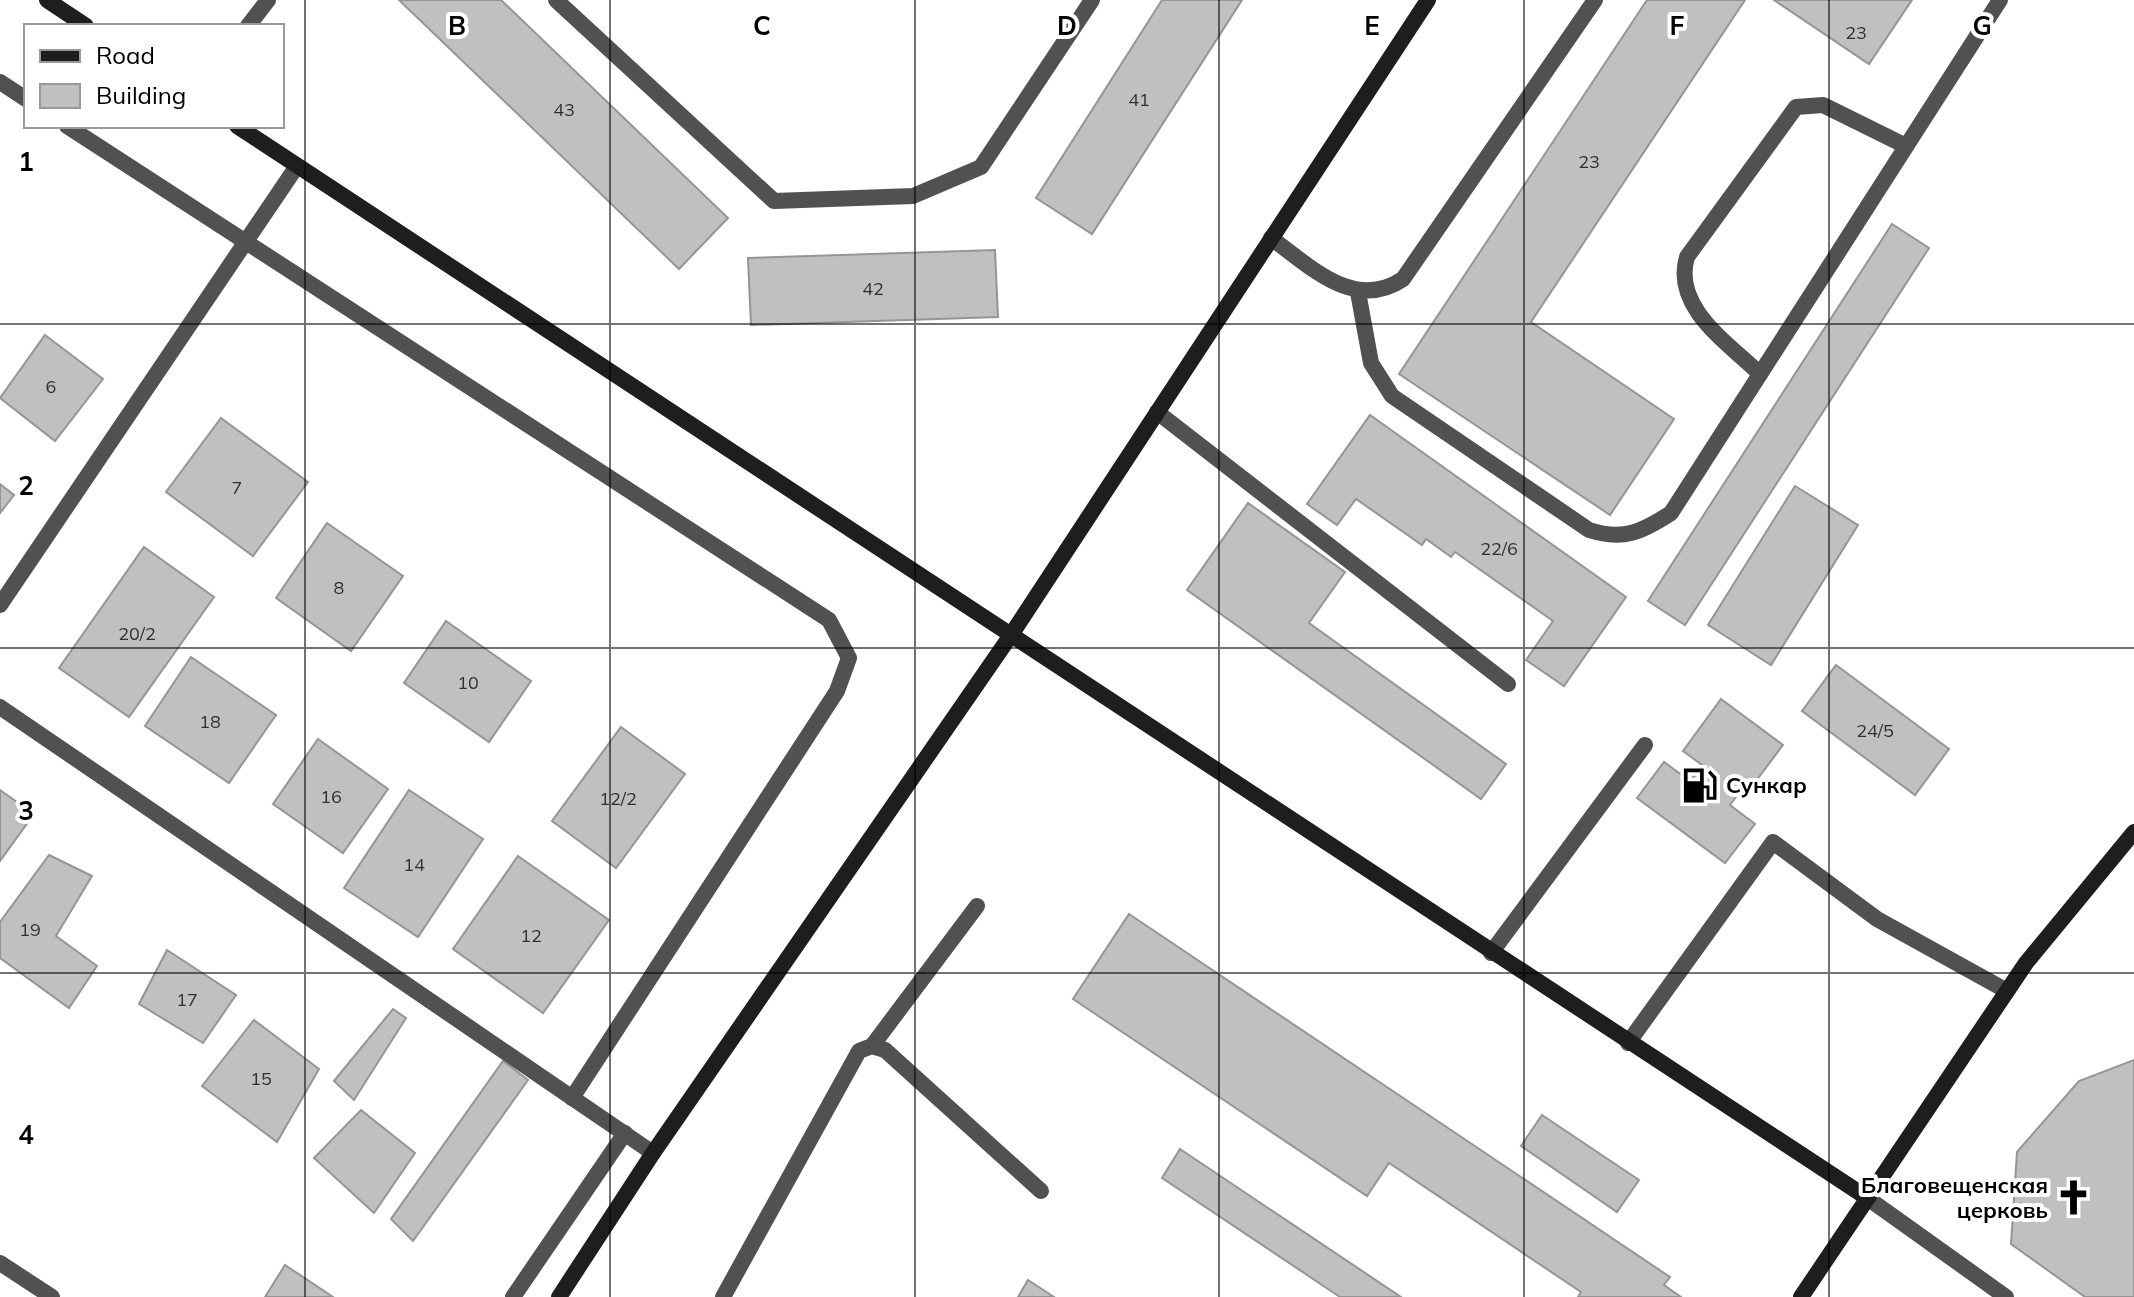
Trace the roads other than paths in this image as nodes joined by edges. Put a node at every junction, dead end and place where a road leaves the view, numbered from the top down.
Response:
1 (47, 0) edge
2 (268, 0) edge
3 (556, 0) edge
4 (1092, 0) edge
5 (1428, 0) edge
6 (1595, 0) edge
7 (2000, 0) edge
8 (83, 24) edge
9 (250, 24) edge
10 (0, 82) edge
11 (24, 98) edge
12 (70, 128) edge
13 (240, 128) edge
14 (1906, 146) junction
15 (297, 166) junction
16 (1271, 238) junction
17 (245, 244) junction
18 (1358, 292) junction
19 (1760, 374) junction
20 (1157, 412) junction
21 (0, 605) edge
22 (1011, 635) junction
23 (1508, 684) dead end
24 (0, 707) edge
25 (1645, 745) dead end
26 (2134, 832) edge
27 (977, 906) dead end
28 (1491, 953) junction
29 (2007, 991) junction
30 (1628, 1043) junction
31 (872, 1046) junction
32 (572, 1098) junction
33 (625, 1133) junction
34 (653, 1153) junction
35 (1041, 1191) dead end
36 (1866, 1197) junction
37 (0, 1263) edge
38 (1999, 1295) edge
39 (52, 1297) edge
40 (513, 1297) edge
41 (559, 1297) edge
42 (723, 1297) edge
43 (1801, 1297) edge

1 - 8 street
2 - 9 street
3 - 4 street
5 - 16 street
6 - 18 street
7 - 14 street
10 - 11 street
12 - 17 street
13 - 15 street
14 - 19 street
14 - 19 street
15 - 17 street
15 - 22 street
16 - 18 street
16 - 20 street
17 - 21 street
17 - 32 street
18 - 19 street
20 - 22 street
20 - 23 street
22 - 28 street
22 - 34 street
24 - 32 street
25 - 28 street
26 - 29 street
27 - 31 street
28 - 30 street
29 - 30 street
29 - 36 street
30 - 36 street
31 - 35 street
31 - 42 street
32 - 33 street
33 - 34 street
33 - 40 street
34 - 41 street
36 - 38 street
36 - 43 street
37 - 39 street

